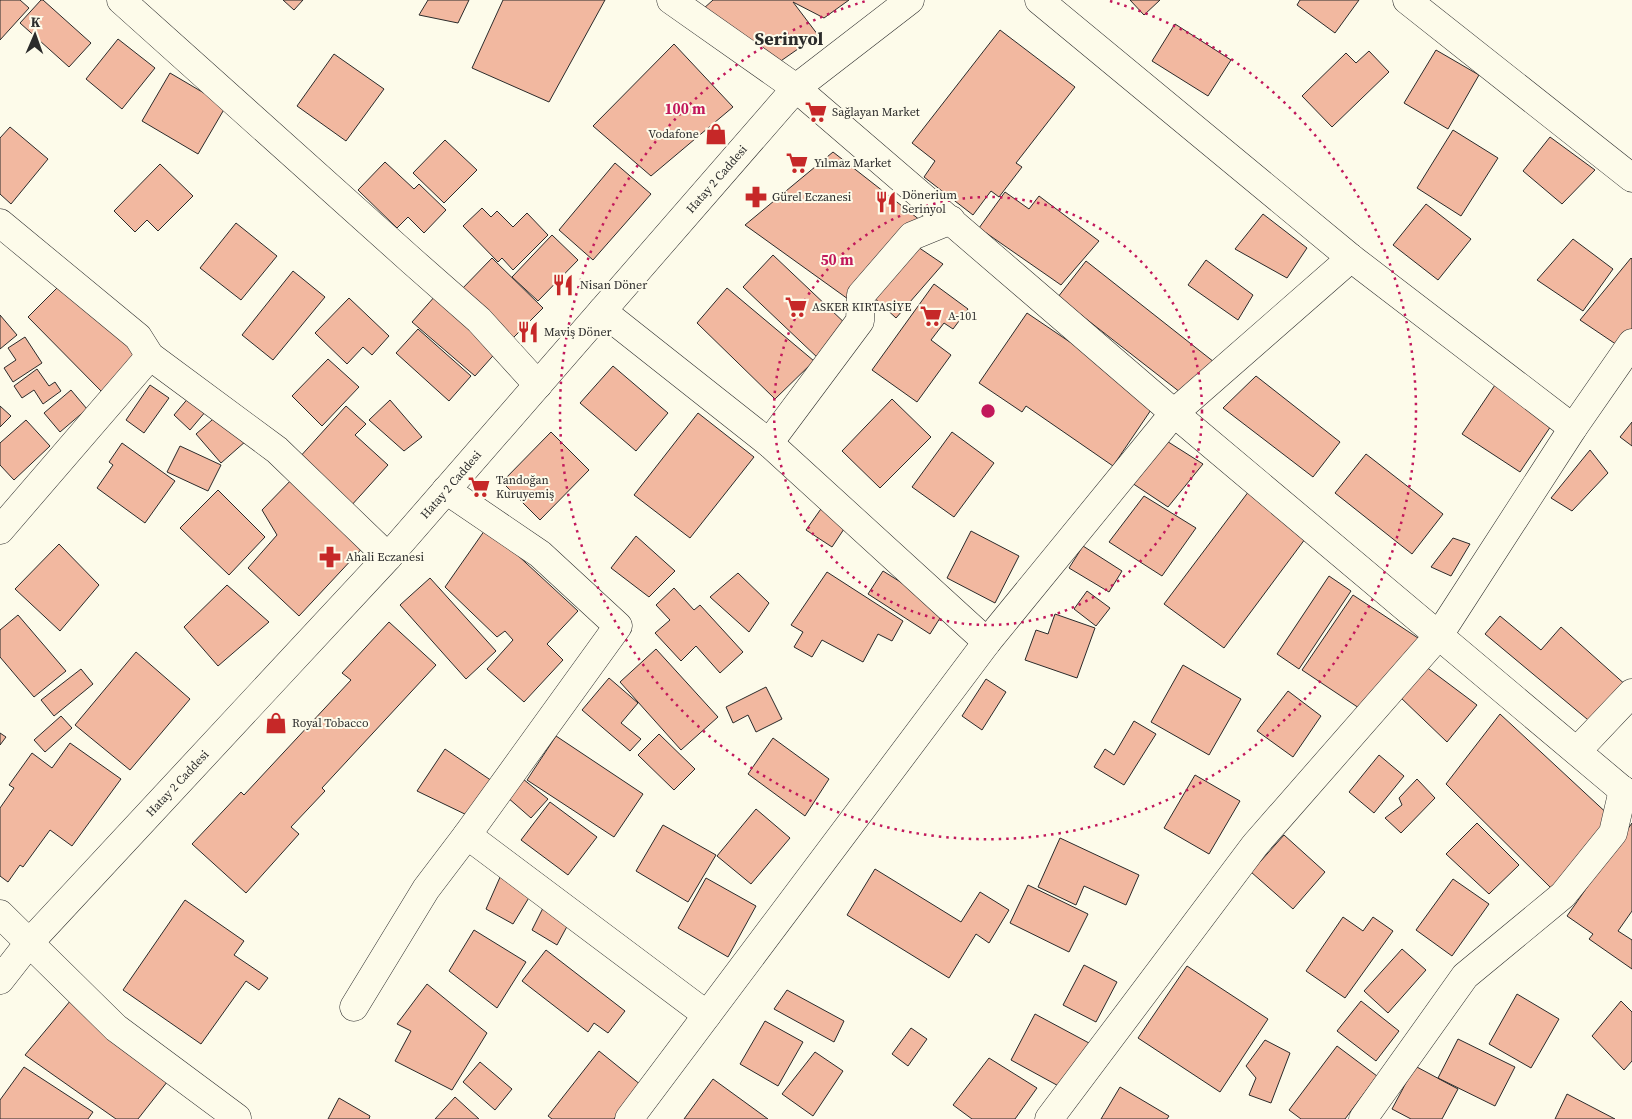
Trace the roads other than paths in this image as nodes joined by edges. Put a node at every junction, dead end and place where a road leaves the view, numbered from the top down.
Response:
1 (121, 0) edge
2 (671, 0) edge
3 (910, 0) edge
4 (1039, 0) edge
5 (1407, 0) edge
6 (796, 88) junction
7 (1632, 178) edge
8 (951, 220) junction
9 (0, 223) edge
10 (1351, 258) junction
11 (602, 311) junction
12 (1632, 343) edge
13 (150, 356) junction
14 (538, 385) junction
15 (1174, 413) junction
16 (1573, 428) junction
17 (769, 443) junction
18 (446, 490) junction
19 (0, 530) edge
20 (388, 557) junction
21 (1439, 635) junction
22 (987, 642) junction
23 (1632, 693) edge
24 (1577, 751) junction
25 (1627, 794) edge
26 (467, 835) junction
27 (0, 914) edge
28 (29, 943) junction
29 (0, 980) edge
30 (354, 1007) dead end
31 (707, 1015) junction
32 (236, 1118) edge
33 (629, 1119) edge
34 (1049, 1119) edge
35 (1363, 1119) edge

1 - 14 street
2 - 6 street
3 - 6 street, Hatay 2 Caddesi
4 - 10 street
5 - 7 street
6 - 8 street
6 - 11 street, Hatay 2 Caddesi
8 - 15 street
8 - 17 street
9 - 13 street
10 - 15 street
10 - 16 street
11 - 14 street, Hatay 2 Caddesi
11 - 17 street
12 - 16 street
13 - 19 street
13 - 20 street
14 - 18 street, Hatay 2 Caddesi
15 - 21 street
15 - 22 street
16 - 21 street
17 - 22 street
18 - 20 street, Hatay 2 Caddesi
18 - 26 street
20 - 28 street, Hatay 2 Caddesi
21 - 24 street
21 - 34 street
22 - 31 street
23 - 24 street
24 - 25 street
25 - 35 street
26 - 30 street
26 - 31 street
27 - 28 street
28 - 29 street, Hatay 2 Caddesi
28 - 32 street
31 - 33 street

